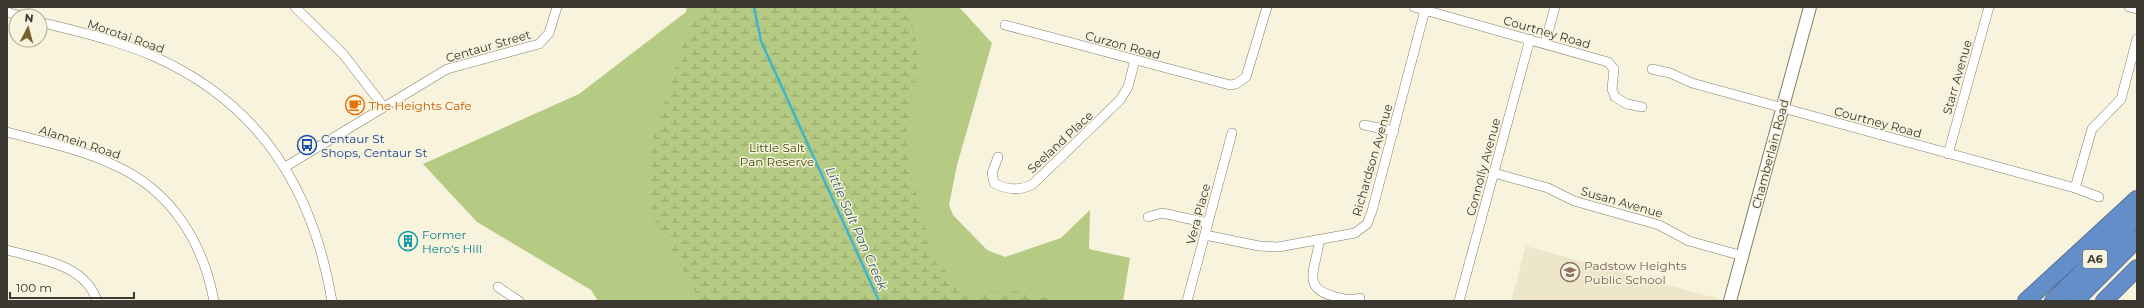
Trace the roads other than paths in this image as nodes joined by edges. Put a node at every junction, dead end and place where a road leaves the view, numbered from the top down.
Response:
1 (295, 7) edge
2 (557, 7) edge
3 (1267, 7) edge
4 (1414, 7) edge
5 (1555, 7) edge
6 (1810, 7) edge
7 (1989, 7) edge
8 (2129, 7) edge
9 (1428, 9) edge
10 (2137, 9) edge
11 (48, 24) edge
12 (1005, 25) dead end
13 (1530, 39) junction
14 (2137, 39) edge
15 (1545, 44) junction
16 (1135, 60) junction
17 (1652, 68) dead end
18 (384, 107) junction
19 (1642, 107) dead end
20 (1782, 108) junction
21 (1364, 124) dead end
22 (1394, 130) junction
23 (7, 132) edge
24 (1232, 133) dead end
25 (1948, 154) junction
26 (998, 157) dead end
27 (285, 167) junction
28 (1494, 173) junction
29 (2075, 188) junction
30 (2099, 197) dead end
31 (2137, 199) edge
32 (2137, 217) edge
33 (1148, 218) dead end
34 (1208, 223) junction
35 (1205, 235) junction
36 (2137, 239) edge
37 (1319, 240) junction
38 (7, 250) edge
39 (1743, 256) junction
40 (2137, 268) edge
41 (498, 287) dead end
42 (1360, 298) dead end
43 (97, 301) edge
44 (214, 301) edge
45 (332, 301) edge
46 (519, 301) edge
47 (1187, 301) edge
48 (1459, 301) edge
49 (1730, 301) edge
50 (2026, 301) edge
51 (2053, 301) edge
52 (2075, 301) edge
53 (2104, 301) edge

1 - 18 street
2 - 18 street, Centaur Street
3 - 16 street, Curzon Road
4 - 9 street, Courtney Road
5 - 15 street
6 - 20 street, Chamberlain Road
7 - 25 street, Starr Avenue
8 - 10 street
9 - 13 street, Courtney Road
9 - 22 street, Richardson Avenue
11 - 27 street, Morotai Road
12 - 16 street, Curzon Road
13 - 15 street, Courtney Road
13 - 28 street, Connolly Avenue
14 - 29 street
15 - 19 street, Courtney Road
16 - 26 street, Seeland Place
17 - 20 street, Courtney Road
18 - 27 street, Centaur Street
20 - 25 street, Courtney Road
20 - 39 street, Chamberlain Road
21 - 22 street
22 - 37 street, Richardson Avenue
23 - 44 street, Alamein Road
24 - 34 street, Vera Place
25 - 29 street, Courtney Road
27 - 45 street, Morotai Road
28 - 39 street, Susan Avenue
28 - 48 street, Connolly Avenue
29 - 30 street, Courtney Road
31 - 50 highway, A6
32 - 51 highway, A6
33 - 34 street
34 - 35 street, Vera Place
35 - 37 street, Richardson Avenue
35 - 47 street, Vera Place
36 - 52 highway, A6
37 - 42 street
38 - 43 street
39 - 49 street, Chamberlain Road
40 - 53 highway
41 - 46 street

